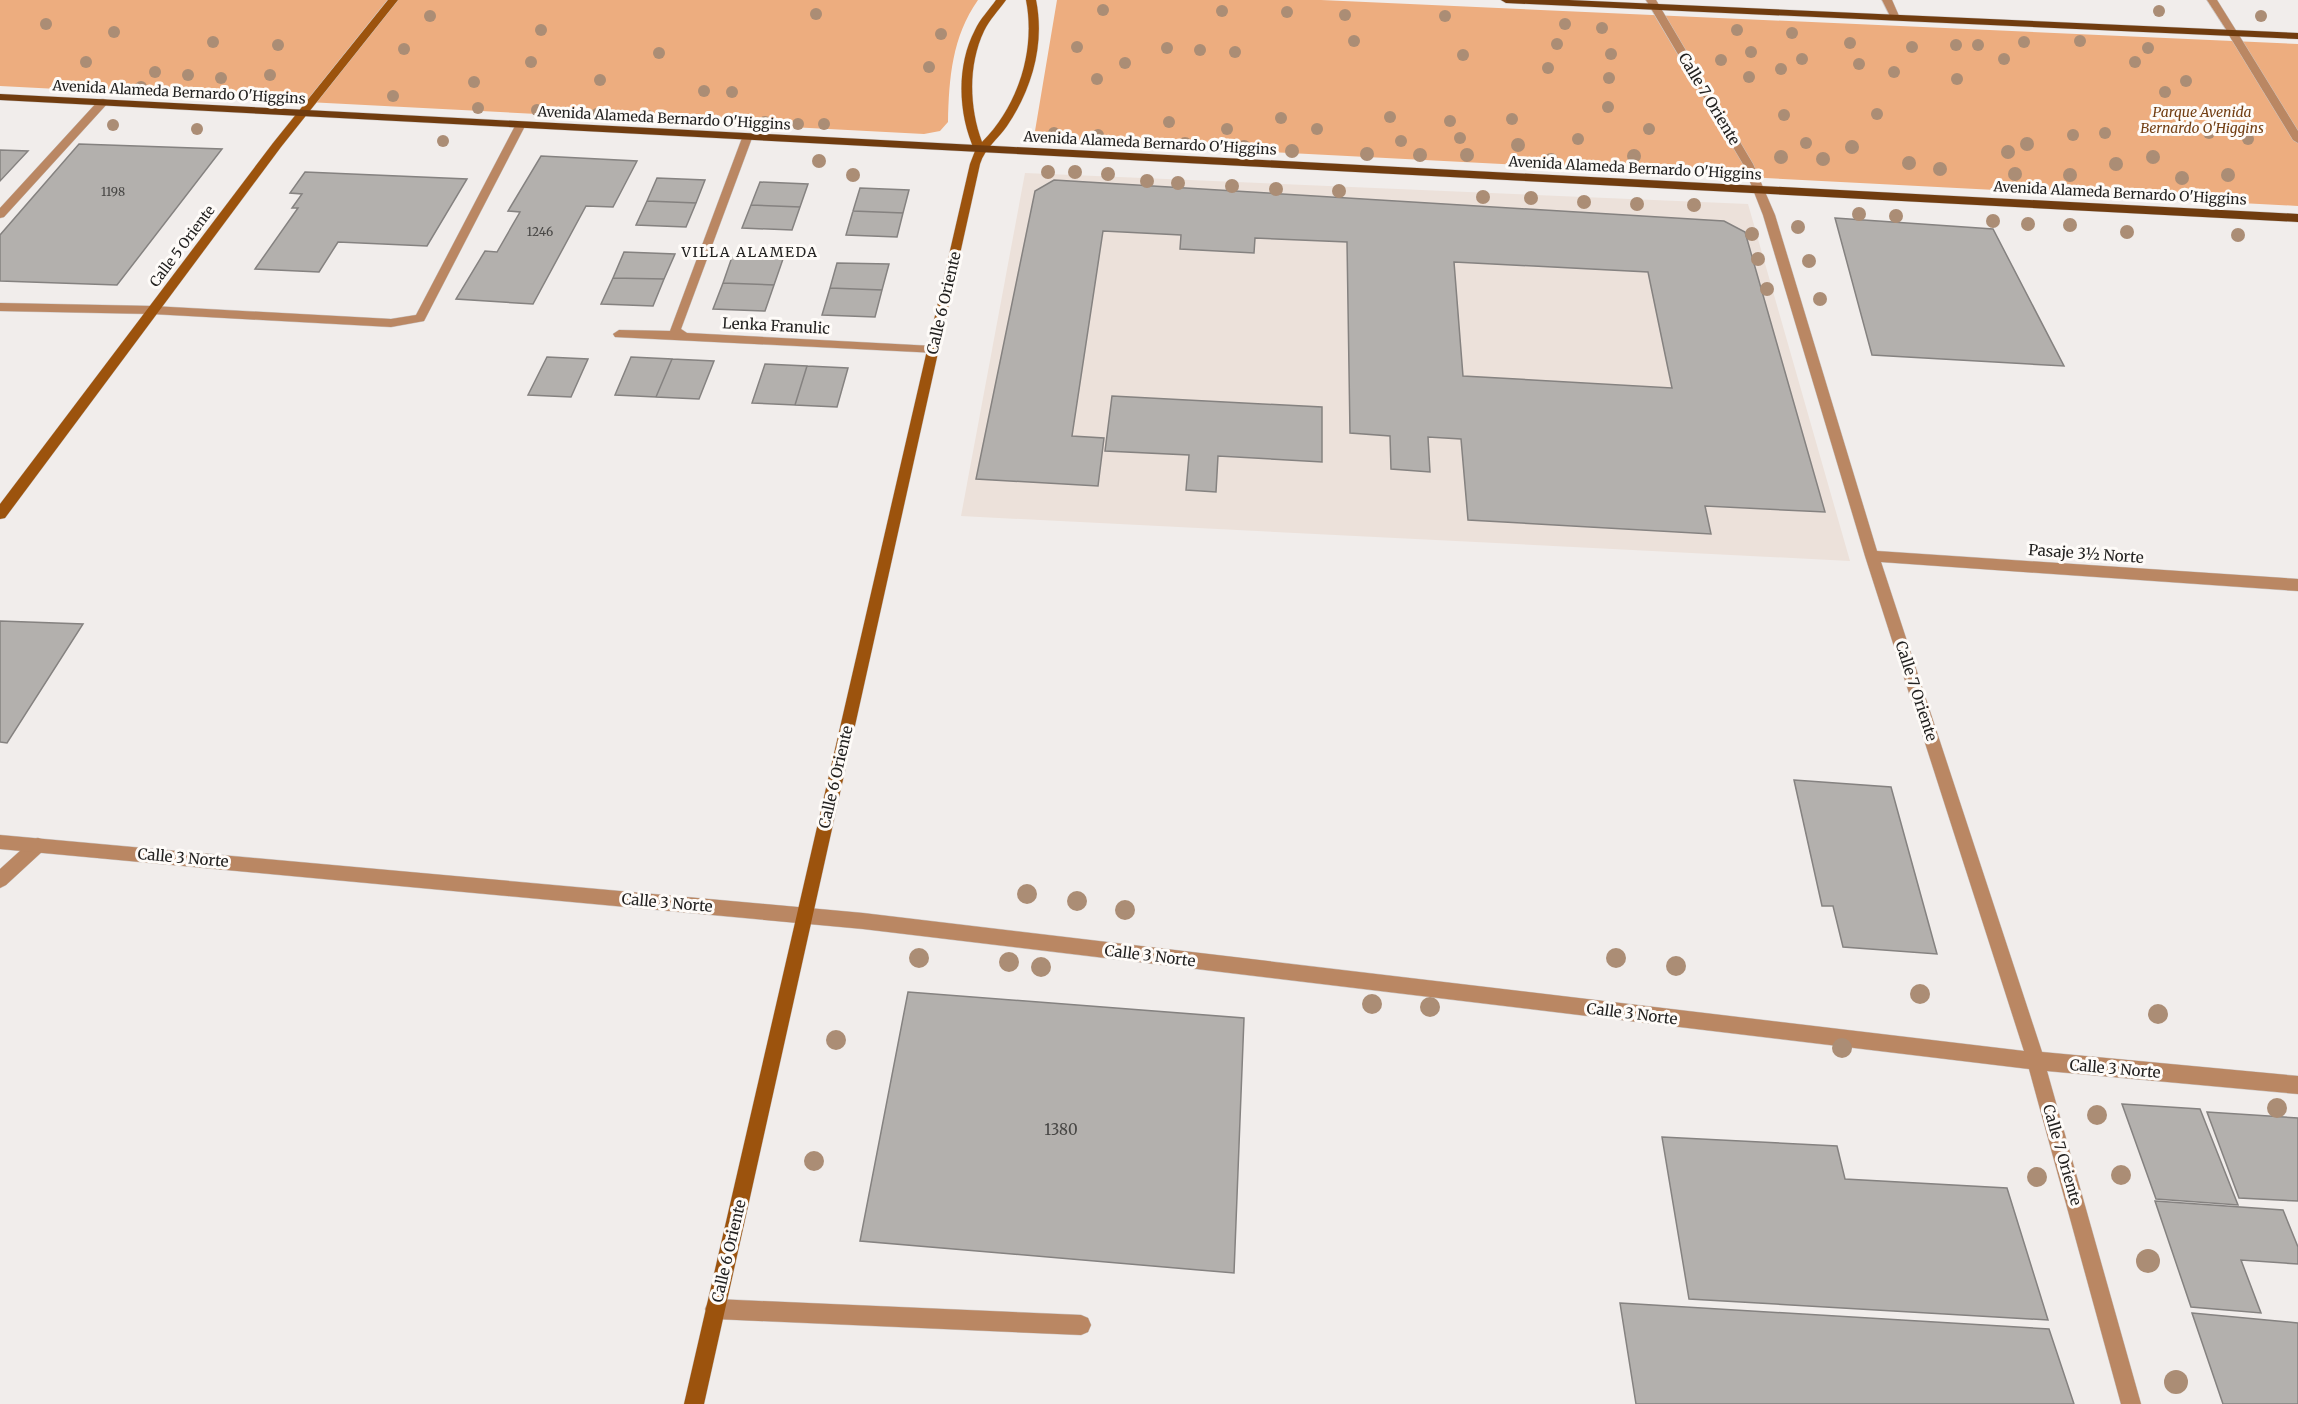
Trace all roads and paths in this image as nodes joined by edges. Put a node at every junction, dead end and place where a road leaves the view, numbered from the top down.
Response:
1 (393, 0) edge
2 (1001, 0) edge
3 (1031, 0) edge
4 (1506, 0) edge
5 (1887, 0) edge
6 (2212, 0) edge
7 (1653, 4) edge
8 (1894, 16) junction
9 (2232, 33) junction
10 (2298, 36) edge
11 (0, 97) edge
12 (103, 102) junction
13 (302, 114) junction
14 (520, 126) junction
15 (747, 138) junction
16 (2298, 140) edge
17 (979, 150) junction
18 (1760, 189) junction
19 (0, 215) edge
20 (2298, 218) edge
21 (0, 307) edge
22 (152, 310) junction
23 (619, 334) dead end
24 (680, 334) junction
25 (933, 350) junction
26 (0, 514) edge
27 (1872, 556) junction
28 (2298, 585) edge
29 (0, 842) edge
30 (38, 845) junction
31 (0, 880) edge
32 (804, 916) junction
33 (2036, 1062) junction
34 (2298, 1085) edge
35 (715, 1309) junction
36 (1081, 1325) dead end
37 (694, 1404) edge
38 (2131, 1404) edge

1 - 13 main road, Calle 5 Oriente
2 - 17 main road
3 - 17 main road
4 - 7 main road
5 - 8 street
6 - 9 street
7 - 8 main road
7 - 18 street, Calle 7 Oriente
8 - 9 main road
9 - 10 main road
9 - 16 street
11 - 12 main road, Avenida Alameda Bernardo O'Higgins
12 - 13 main road, Avenida Alameda Bernardo O'Higgins
12 - 19 street
13 - 14 main road, Avenida Alameda Bernardo O'Higgins
13 - 22 main road, Calle 5 Oriente
14 - 15 main road, Avenida Alameda Bernardo O'Higgins
14 - 22 street
15 - 17 main road, Avenida Alameda Bernardo O'Higgins
15 - 24 street
17 - 18 main road, Avenida Alameda Bernardo O'Higgins
17 - 25 main road, Calle 6 Oriente
18 - 20 main road, Avenida Alameda Bernardo O'Higgins
18 - 27 street, Calle 7 Oriente
21 - 22 street
22 - 26 main road, Calle 5 Oriente
23 - 24 street, Lenka Franulic
24 - 25 street, Lenka Franulic
25 - 32 main road, Calle 6 Oriente
27 - 28 street, Pasaje 3½ Norte
27 - 33 street, Calle 7 Oriente
29 - 30 street, Calle 3 Norte
30 - 31 street
30 - 32 street, Calle 3 Norte
32 - 33 street, Calle 3 Norte
32 - 35 main road, Calle 6 Oriente
33 - 34 street, Calle 3 Norte
33 - 38 street, Calle 7 Oriente
35 - 36 street
35 - 37 main road, Calle 6 Oriente

